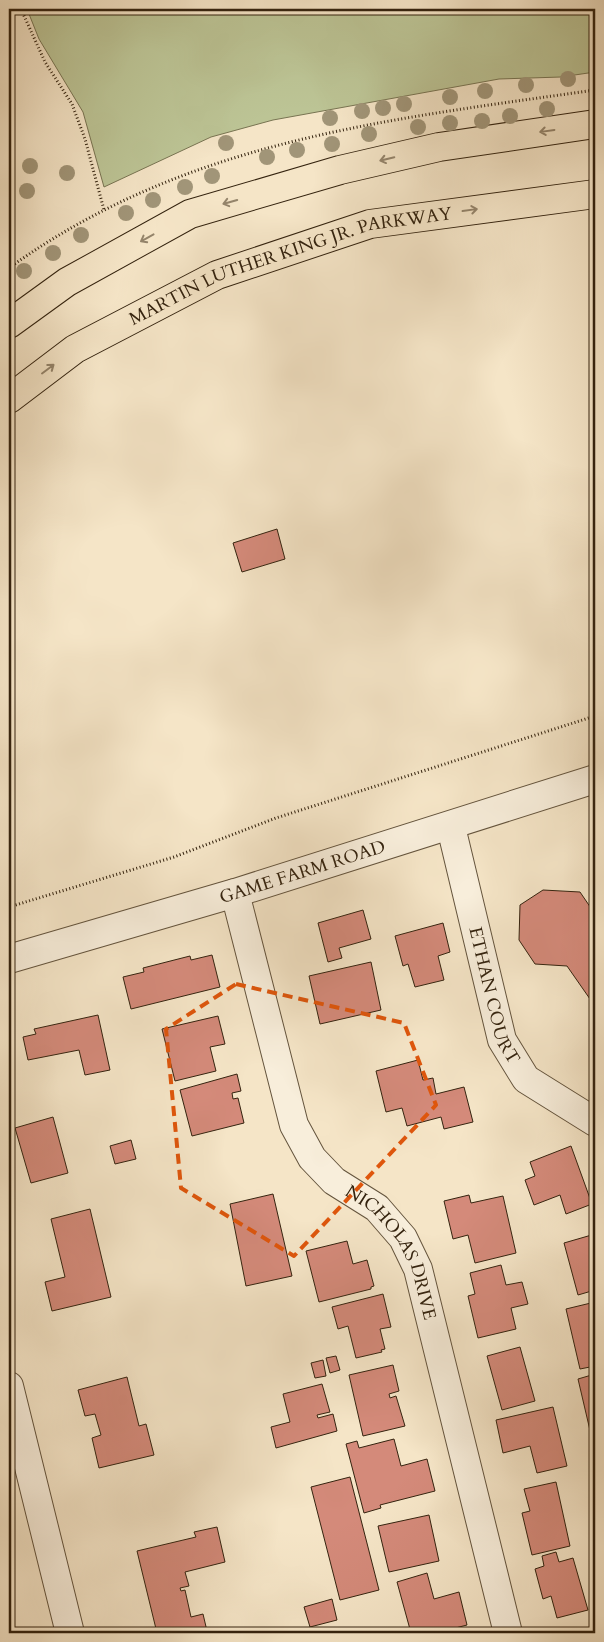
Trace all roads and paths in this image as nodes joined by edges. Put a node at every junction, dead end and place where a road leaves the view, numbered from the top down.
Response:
1 (21, 9) edge
2 (595, 124) edge
3 (595, 194) edge
4 (104, 210) dead end
5 (9, 324) edge
6 (9, 399) edge
7 (595, 716) edge
8 (595, 779) edge
9 (450, 827) junction
10 (235, 893) junction
11 (9, 907) edge
12 (9, 959) edge
13 (595, 1122) edge
14 (9, 1386) edge
15 (70, 1633) edge
16 (508, 1633) edge

1 - 4 path
2 -> 5 main road
6 -> 3 main road, MARTIN LUTHER KING JR. PARKWAY
7 - 11 path
8 - 9 street, GAME FARM ROAD
9 - 10 street, GAME FARM ROAD
9 - 13 street, ETHAN COURT
10 - 12 street, GAME FARM ROAD
10 - 16 street, NICHOLAS DRIVE
14 - 15 street

